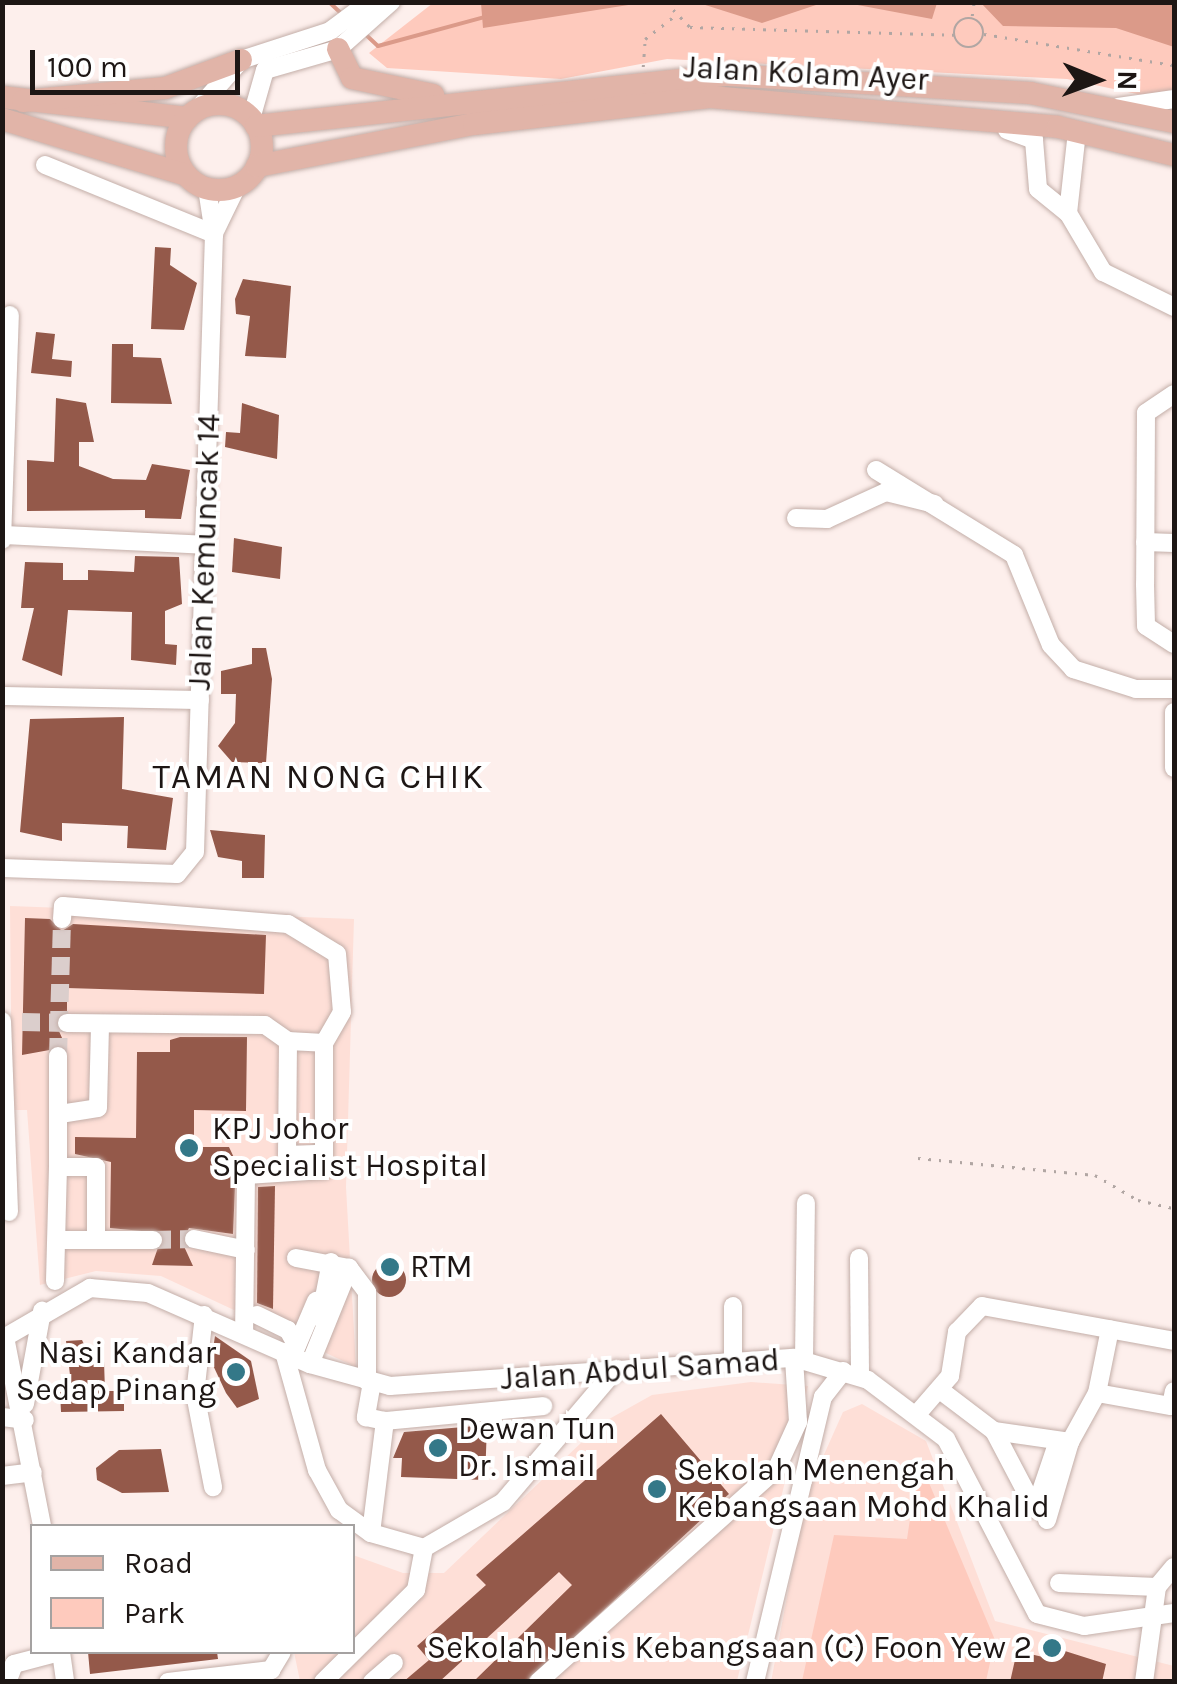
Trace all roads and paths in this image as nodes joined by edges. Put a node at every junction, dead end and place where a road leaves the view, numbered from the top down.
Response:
1 (370, 2) edge
2 (391, 2) edge
3 (974, 2) edge
4 (666, 5) edge
5 (674, 17) junction
6 (972, 18) junction
7 (360, 23) junction
8 (984, 34) junction
9 (954, 35) junction
10 (337, 41) junction
11 (642, 58) dead end
12 (241, 60) junction
13 (1174, 65) edge
14 (13, 99) edge
15 (474, 99) junction
16 (1174, 99) edge
17 (1118, 107) junction
18 (192, 114) junction
19 (958, 115) junction
20 (2, 119) edge
21 (254, 122) junction
22 (1174, 122) edge
23 (1078, 131) junction
24 (1174, 155) edge
25 (45, 165) dead end
26 (257, 166) junction
27 (186, 174) junction
28 (237, 186) junction
29 (208, 188) junction
30 (1068, 212) junction
31 (214, 234) junction
32 (1174, 307) edge
33 (10, 315) dead end
34 (1174, 394) edge
35 (876, 470) dead end
36 (940, 504) junction
37 (796, 518) dead end
38 (3, 538) edge
39 (1145, 542) junction
40 (1174, 543) edge
41 (205, 545) junction
42 (1174, 644) edge
43 (1174, 689) edge
44 (2, 696) edge
45 (200, 700) junction
46 (1174, 712) edge
47 (1174, 768) edge
48 (2, 868) edge
49 (62, 919) dead end
50 (2, 1021) edge
51 (22, 1022) tunnel mouth
52 (67, 1023) tunnel mouth
53 (100, 1024) junction
54 (288, 1041) junction
55 (324, 1043) junction
56 (58, 1056) tunnel mouth
57 (60, 1114) junction
58 (324, 1154) junction
59 (918, 1158) dead end
60 (58, 1167) junction
61 (806, 1204) dead end
62 (1174, 1208) edge
63 (58, 1211) junction
64 (9, 1212) dead end
65 (96, 1239) junction
66 (194, 1239) tunnel mouth
67 (60, 1240) junction
68 (153, 1240) tunnel mouth
69 (246, 1250) junction
70 (296, 1258) dead end
71 (860, 1258) dead end
72 (335, 1264) junction
73 (57, 1290) junction
74 (733, 1306) dead end
75 (42, 1311) junction
76 (204, 1315) junction
77 (257, 1316) dead end
78 (1110, 1330) junction
79 (244, 1333) junction
80 (4, 1338) edge
81 (1174, 1341) edge
82 (297, 1355) junction
83 (733, 1357) junction
84 (799, 1359) junction
85 (616, 1368) junction
86 (852, 1374) junction
87 (2, 1378) edge
88 (370, 1381) junction
89 (940, 1390) junction
90 (1174, 1391) edge
91 (1097, 1393) junction
92 (544, 1406) dead end
93 (918, 1413) junction
94 (2, 1416) edge
95 (24, 1416) junction
96 (384, 1420) junction
97 (994, 1431) junction
98 (1063, 1444) junction
99 (33, 1472) junction
100 (2, 1476) edge
101 (214, 1487) dead end
102 (1047, 1520) dead end
103 (42, 1524) edge
104 (371, 1533) junction
105 (424, 1548) junction
106 (1174, 1567) edge
107 (1058, 1582) dead end
108 (1157, 1587) junction
109 (1174, 1612) edge
110 (1152, 1619) junction
111 (355, 1650) edge
112 (52, 1654) edge
113 (60, 1654) edge
114 (281, 1654) edge
115 (351, 1654) edge
116 (394, 1663) dead end
117 (8, 1680) edge
118 (65, 1682) edge
119 (168, 1682) edge
120 (323, 1682) edge
121 (372, 1682) edge
122 (538, 1682) edge
123 (754, 1682) edge
124 (1144, 1682) edge

1 - 7 street
2 - 7 street
3 - 6 path
4 - 5 path
5 - 9 path
5 - 11 path
6 - 8 path
6 - 9 path
7 - 10 street
8 - 9 path
8 - 13 path
10 - 12 street
10 - 15 main road
10 - 21 street
12 - 14 main road
12 - 18 street
14 - 18 main road
15 - 17 main road, Jalan Kolam Ayer
15 - 21 main road, Jalan Kolam Ayer
16 - 17 street
17 - 22 main road, Jalan Kolam Ayer
18 - 21 main road
18 - 27 main road
19 - 23 main road, Jalan Kolam Ayer
19 - 26 main road, Jalan Kolam Ayer
19 - 30 street
20 - 27 main road
21 - 26 main road
23 - 24 main road, Jalan Kolam Ayer
23 - 30 street
25 - 31 street
26 - 28 main road
27 - 29 main road
28 - 29 main road
28 - 31 street, Jalan Kemuncak 14
29 - 31 street, Jalan Kemuncak 14
30 - 32 street
31 - 41 street, Jalan Kemuncak 14
33 - 38 street
34 - 39 street
35 - 36 street
36 - 37 street
36 - 43 street
38 - 41 street
39 - 40 street
39 - 42 street
41 - 45 street, Jalan Kemuncak 14
44 - 45 street
45 - 48 street, Jalan Kemuncak 14
46 - 47 street
49 - 55 street
50 - 51 street
50 - 64 street
52 - 53 street
53 - 54 street
53 - 57 street
54 - 55 street
54 - 58 street
55 - 58 street
56 - 57 street
57 - 60 street
58 - 69 street
59 - 62 path
60 - 63 street
60 - 65 street
61 - 84 street
63 - 67 street
63 - 73 street
65 - 67 street
65 - 68 street
66 - 69 street
67 - 73 street
69 - 79 street
70 - 72 street
71 - 86 street
72 - 82 street
72 - 88 street
73 - 75 street, Jalan Abdul Samad
73 - 76 street, Jalan Abdul Samad
74 - 83 street
75 - 80 street, Jalan Abdul Samad
75 - 95 street
76 - 79 street, Jalan Abdul Samad
76 - 101 street
77 - 82 street
78 - 81 street
78 - 89 street
78 - 91 street
79 - 82 street, Jalan Abdul Samad
80 - 95 street
82 - 88 street, Jalan Abdul Samad
82 - 104 street
83 - 84 street, Jalan Abdul Samad
83 - 85 street, Jalan Abdul Samad
84 - 86 street, Jalan Abdul Samad
84 - 122 street
85 - 88 street, Jalan Abdul Samad
85 - 105 street
86 - 93 street, Jalan Abdul Samad
86 - 123 street
87 - 95 street
88 - 96 street
89 - 93 street
89 - 97 street
90 - 91 street
91 - 98 street
92 - 96 street
93 - 110 street, Jalan Abdul Samad
94 - 95 street
95 - 99 street
96 - 104 street
97 - 98 street
97 - 98 street
98 - 102 street
99 - 100 street
99 - 103 street
104 - 105 street
105 - 111 street
106 - 108 street
107 - 108 street
108 - 110 street
109 - 110 street, Jalan Abdul Samad
110 - 124 street
112 - 117 street
113 - 118 street
114 - 119 street
115 - 120 street
116 - 121 street

